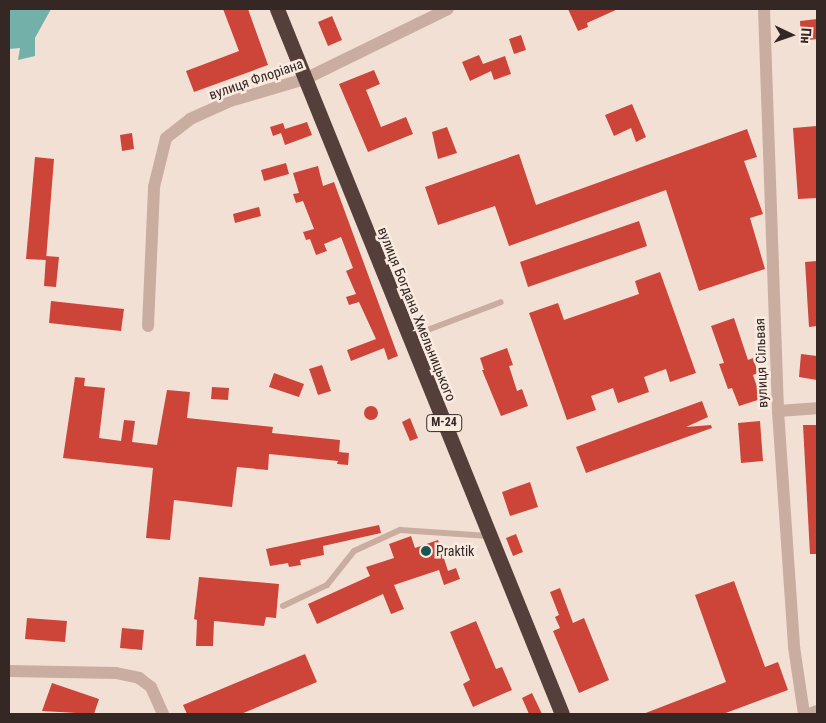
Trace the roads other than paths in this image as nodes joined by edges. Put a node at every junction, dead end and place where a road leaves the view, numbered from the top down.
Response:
1 (276, 9) edge
2 (448, 9) edge
3 (764, 9) edge
4 (305, 79) junction
5 (501, 302) dead end
6 (148, 326) dead end
7 (409, 337) junction
8 (817, 408) edge
9 (778, 411) junction
10 (490, 536) junction
11 (283, 606) dead end
12 (9, 671) edge
13 (817, 711) edge
14 (164, 714) edge
15 (562, 714) edge
16 (804, 714) edge
17 (809, 714) edge

1 - 4 highway, вулиця Богдана Хмельницького / М-24
2 - 4 street, вулиця Флоріана
3 - 9 street, вулиця Сільвая
4 - 6 street, вулиця Флоріана
4 - 7 highway, вулиця Богдана Хмельницького / М-24
5 - 7 lane
7 - 10 highway, вулиця Богдана Хмельницького / М-24
8 - 9 street
9 - 16 street, вулиця Сільвая
10 - 11 lane
10 - 15 highway, вулиця Богдана Хмельницького / М-24
12 - 14 street
13 - 17 street

